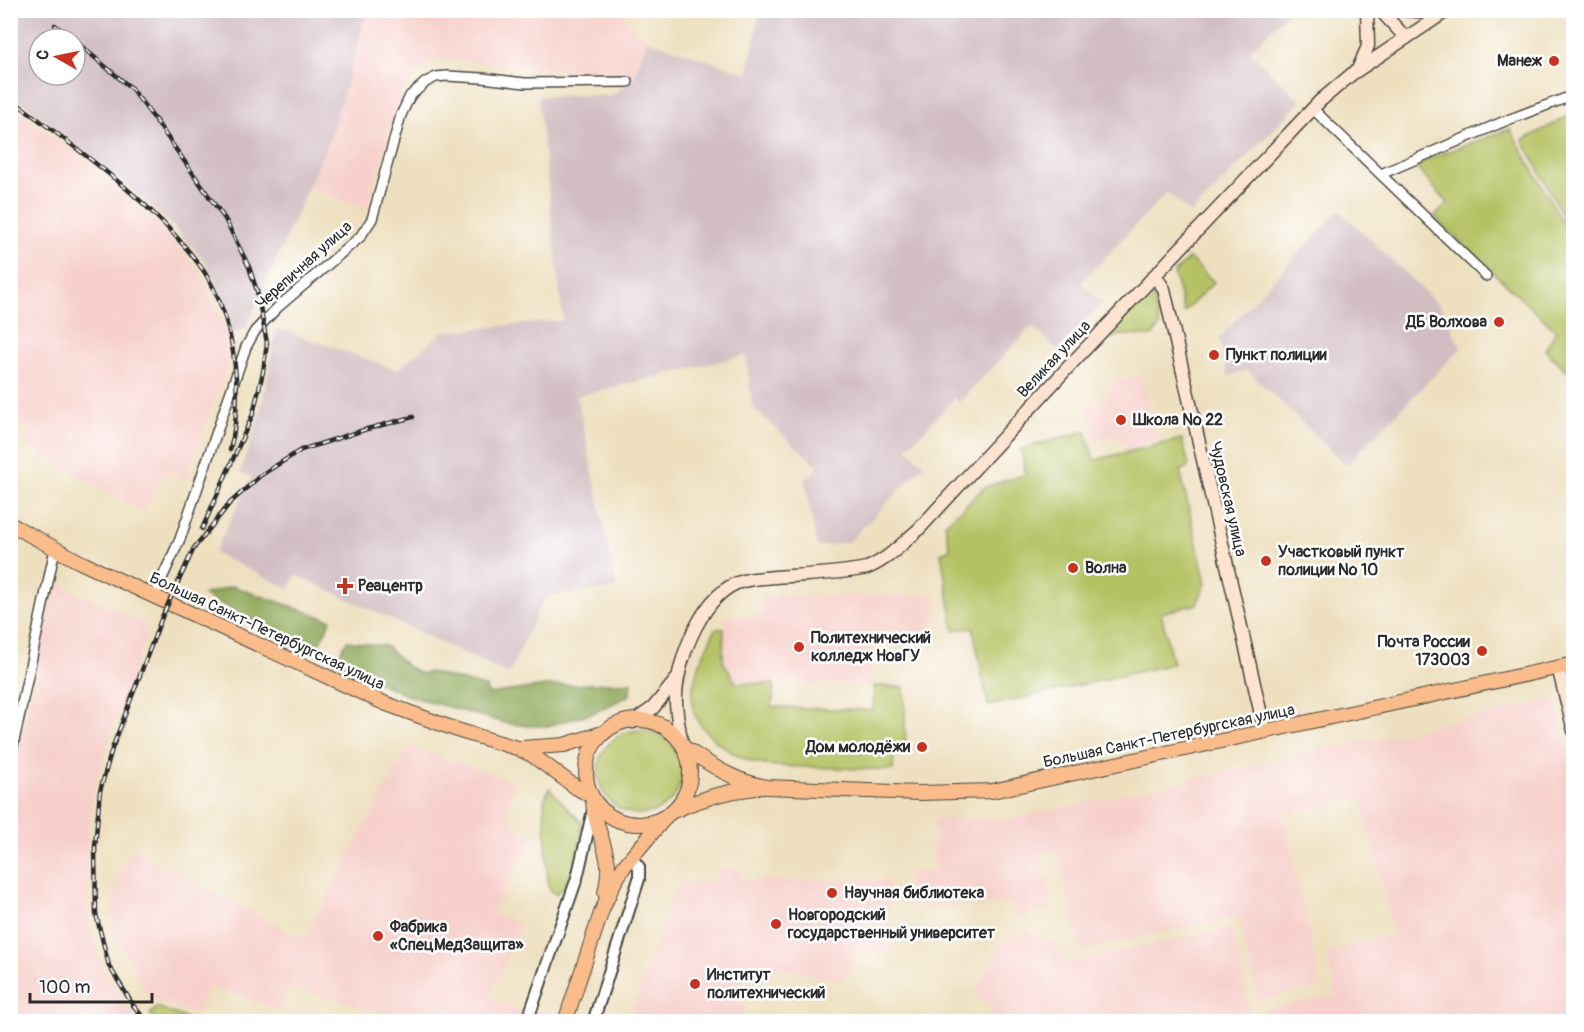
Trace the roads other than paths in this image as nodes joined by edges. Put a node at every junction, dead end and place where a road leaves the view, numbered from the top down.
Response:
1 (1367, 10) edge
2 (1380, 10) edge
3 (1403, 10) edge
4 (1447, 11) edge
5 (1406, 38) junction
6 (1352, 74) junction
7 (628, 82) dead end
8 (1574, 95) edge
9 (1313, 109) junction
10 (1381, 174) junction
11 (1155, 275) junction
12 (1486, 276) dead end
13 (10, 524) edge
14 (55, 549) junction
15 (154, 596) junction
16 (1574, 664) edge
17 (1558, 667) junction
18 (678, 676) junction
19 (633, 722) junction
20 (1574, 731) edge
21 (608, 732) junction
22 (1264, 732) junction
23 (683, 746) junction
24 (517, 748) junction
25 (10, 760) edge
26 (767, 787) junction
27 (592, 802) junction
28 (669, 813) junction
29 (631, 857) junction
30 (603, 910) junction
31 (527, 1022) edge
32 (565, 1022) edge
33 (593, 1022) edge

1 - 6 main road
2 - 5 main road
3 - 4 main road
4 - 5 main road, Великая улица
5 - 6 main road, Великая улица
6 - 9 main road, Великая улица
7 - 15 street, Черепичная улица
8 - 10 street
9 - 10 street
9 - 11 main road, Великая улица
10 - 12 street
11 - 18 main road, Великая улица
11 - 22 main road, Чудовская улица
13 - 14 main road, Большая Санкт-Петербургская улица
14 - 15 main road, Большая Санкт-Петербургская улица
14 - 25 street
15 - 24 main road, Большая Санкт-Петербургская улица
16 - 17 main road, Большая Санкт-Петербургская улица
17 - 20 main road
17 - 22 main road, Большая Санкт-Петербургская улица
18 - 19 main road
18 - 23 main road
19 - 21 main road
19 - 23 main road
21 - 24 main road, Большая Санкт-Петербургская улица
21 - 27 main road
22 - 26 main road, Большая Санкт-Петербургская улица
23 - 26 main road, Большая Санкт-Петербургская улица
23 - 28 main road
24 - 27 main road, Большая Санкт-Петербургская улица
26 - 28 main road, Большая Санкт-Петербургская улица
27 - 28 main road
27 - 30 main road
27 - 31 street
28 - 29 main road
29 - 30 main road
29 - 33 street
30 - 32 main road

